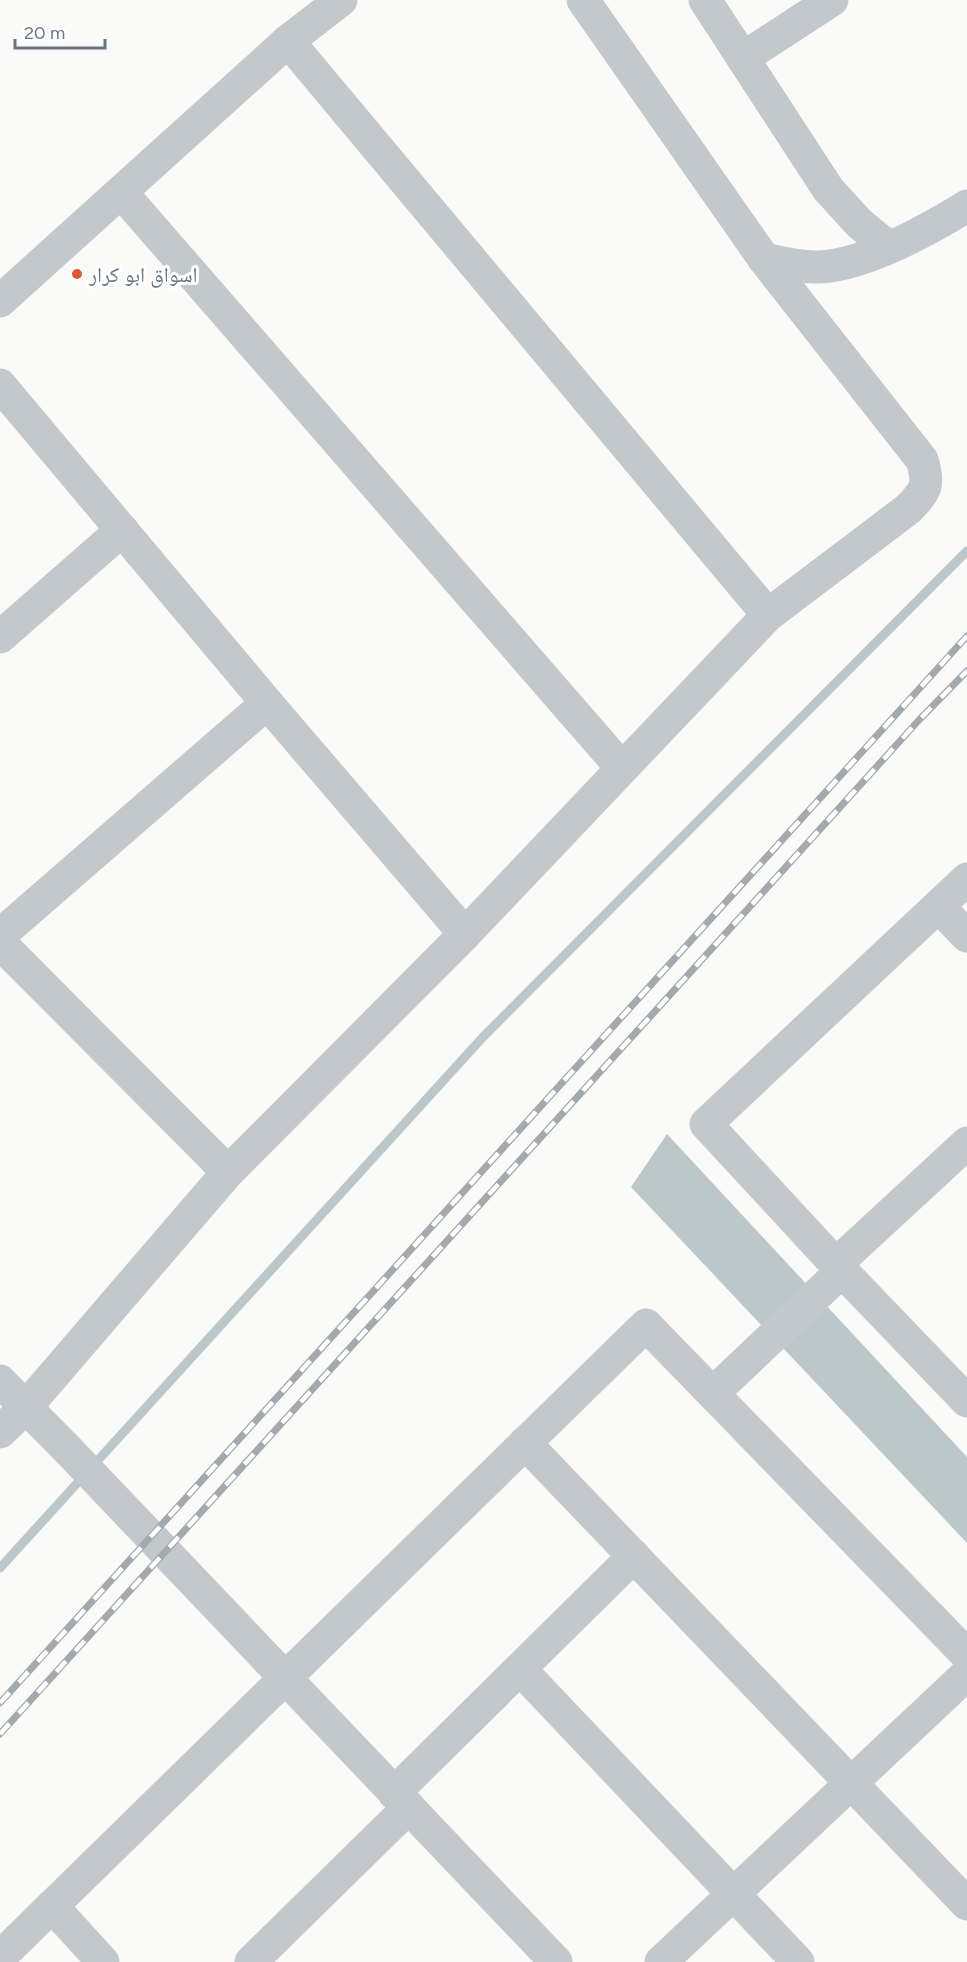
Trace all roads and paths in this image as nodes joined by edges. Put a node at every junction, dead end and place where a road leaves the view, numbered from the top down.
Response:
1 (341, 0) edge
2 (583, 0) edge
3 (705, 0) edge
4 (832, 0) edge
5 (288, 41) junction
6 (743, 58) junction
7 (121, 192) junction
8 (967, 206) edge
9 (888, 248) junction
10 (764, 259) junction
11 (0, 301) edge
12 (0, 385) edge
13 (122, 530) junction
14 (768, 615) junction
15 (0, 637) edge
16 (267, 703) junction
17 (621, 767) junction
18 (967, 879) edge
19 (939, 907) junction
20 (465, 934) junction
21 (0, 935) edge
22 (967, 936) edge
23 (0, 943) edge
24 (967, 1143) edge
25 (228, 1172) junction
26 (839, 1268) junction
27 (0, 1381) edge
28 (713, 1393) junction
29 (967, 1401) edge
30 (26, 1407) junction
31 (0, 1432) edge
32 (525, 1443) junction
33 (634, 1556) junction
34 (967, 1655) edge
35 (520, 1669) junction
36 (967, 1674) edge
37 (285, 1678) junction
38 (851, 1783) junction
39 (402, 1800) junction
40 (734, 1894) junction
41 (967, 1904) edge
42 (52, 1906) junction
43 (0, 1957) edge
44 (550, 1960) edge
45 (104, 1962) edge
46 (251, 1962) edge
47 (661, 1962) edge
48 (798, 1962) edge

1 - 5 street
2 - 10 street
3 - 6 street
4 - 6 street
5 - 7 street
5 - 14 street
6 - 9 street
7 - 11 street
7 - 17 street
8 - 9 street
9 - 10 street
10 - 14 street
12 - 13 street
13 - 15 street
13 - 16 street
14 - 17 street
16 - 20 street
16 - 21 street
17 - 20 street
18 - 19 street
19 - 22 street
19 - 26 street
20 - 25 street
23 - 25 street
24 - 26 street
25 - 30 street
26 - 28 street
26 - 29 street
27 - 30 street
28 - 32 street
28 - 34 street
30 - 31 street
30 - 37 street
32 - 33 street
32 - 37 street
33 - 35 street
33 - 38 street
35 - 39 street
35 - 40 street
36 - 38 street
37 - 39 street
37 - 42 street
38 - 40 street
38 - 41 street
39 - 44 street
39 - 46 street
40 - 47 street
40 - 48 street
42 - 43 street
42 - 45 street

